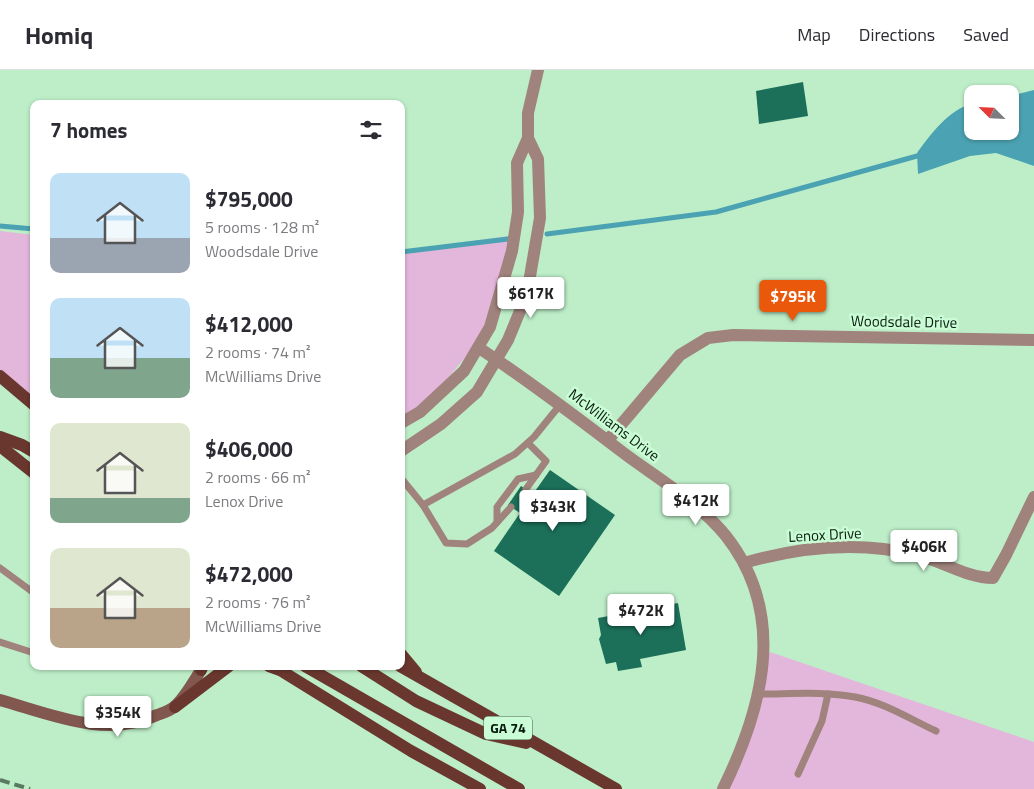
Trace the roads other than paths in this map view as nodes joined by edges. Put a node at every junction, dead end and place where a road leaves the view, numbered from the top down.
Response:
1 (538, 70) edge
2 (528, 138) junction
3 (1034, 340) edge
4 (479, 348) junction
5 (498, 360) junction
6 (0, 376) edge
7 (30, 402) edge
8 (560, 405) junction
9 (405, 421) edge
10 (0, 437) edge
11 (608, 440) junction
12 (528, 443) junction
13 (0, 446) edge
14 (405, 448) edge
15 (30, 450) edge
16 (30, 470) edge
17 (536, 475) junction
18 (405, 483) edge
19 (526, 489) dead end
20 (1034, 497) edge
21 (423, 505) junction
22 (511, 507) dead end
23 (497, 522) junction
24 (744, 563) junction
25 (0, 568) edge
26 (30, 590) edge
27 (0, 642) edge
28 (30, 652) edge
29 (405, 659) edge
30 (405, 669) edge
31 (201, 670) edge
32 (225, 670) edge
33 (277, 670) edge
34 (312, 670) edge
35 (367, 670) edge
36 (421, 678) junction
37 (758, 694) junction
38 (828, 694) junction
39 (0, 700) edge
40 (175, 707) junction
41 (936, 731) dead end
42 (541, 746) junction
43 (798, 774) dead end
44 (480, 789) edge
45 (519, 789) edge
46 (616, 789) edge
47 (723, 789) edge

1 - 2 street
2 - 4 street
2 - 5 street
3 - 11 street, Woodsdale Drive
4 - 5 street, McWilliams Drive
4 - 9 street
5 - 8 street, McWilliams Drive
5 - 14 street
6 - 7 main road
8 - 11 street, McWilliams Drive
8 - 12 lane
10 - 15 main road
11 - 24 street, McWilliams Drive
12 - 17 lane
12 - 21 lane
13 - 16 main road
17 - 19 lane
17 - 23 lane
18 - 21 lane
20 - 24 street, Lenox Drive
21 - 23 lane
22 - 23 lane
24 - 37 street, McWilliams Drive
25 - 26 lane
27 - 28 lane
29 - 36 main road
30 - 36 main road, GA 74
31 - 40 street
32 - 40 main road
33 - 44 main road
34 - 45 main road
35 - 42 main road
36 - 42 main road, GA 74
37 - 38 lane
37 - 47 street, McWilliams Drive
38 - 41 lane
38 - 43 lane
39 - 40 street
42 - 46 main road, GA 74

